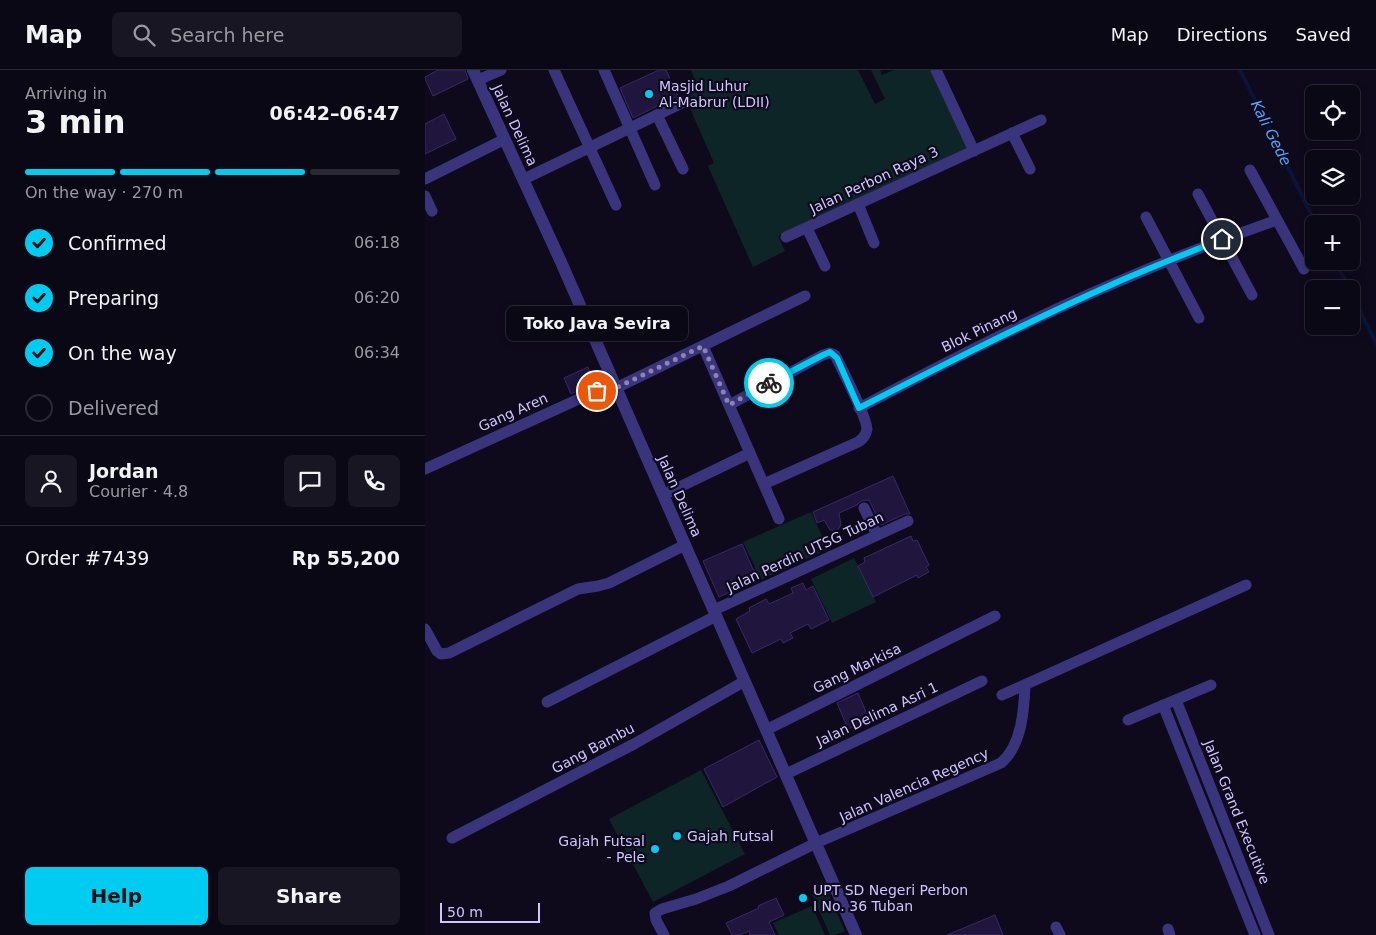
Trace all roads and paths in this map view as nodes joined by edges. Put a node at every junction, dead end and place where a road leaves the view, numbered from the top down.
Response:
1 (501, 70) edge
2 (554, 70) edge
3 (604, 70) edge
4 (936, 70) edge
5 (475, 75) edge
6 (684, 102) dead end
7 (657, 115) junction
8 (1041, 120) dead end
9 (630, 128) junction
10 (1013, 133) junction
11 (505, 140) junction
12 (590, 147) junction
13 (974, 151) junction
14 (683, 169) dead end
15 (1030, 169) dead end
16 (1250, 170) dead end
17 (425, 179) edge
18 (524, 179) junction
19 (655, 185) dead end
20 (1198, 194) dead end
21 (425, 196) edge
22 (857, 204) junction
23 (616, 205) dead end
24 (432, 211) dead end
25 (1146, 217) dead end
26 (1277, 220) junction
27 (807, 228) junction
28 (786, 237) dead end
29 (1222, 239) junction
30 (874, 243) dead end
31 (1169, 261) junction
32 (825, 266) dead end
33 (1304, 269) dead end
34 (1252, 295) dead end
35 (805, 296) dead end
36 (1199, 318) dead end
37 (703, 346) junction
38 (615, 385) junction
39 (729, 405) junction
40 (859, 408) junction
41 (750, 453) junction
42 (425, 469) edge
43 (764, 484) junction
44 (663, 495) junction
45 (864, 508) dead end
46 (779, 519) dead end
47 (908, 521) dead end
48 (877, 535) junction
49 (685, 545) junction
50 (1246, 585) dead end
51 (715, 613) junction
52 (995, 616) dead end
53 (425, 629) edge
54 (745, 681) junction
55 (982, 681) dead end
56 (1025, 684) junction
57 (1211, 685) dead end
58 (1002, 695) dead end
59 (1176, 700) junction
60 (547, 702) dead end
61 (1163, 705) junction
62 (1128, 720) dead end
63 (766, 730) junction
64 (786, 774) junction
65 (1221, 814) junction
66 (1209, 820) junction
67 (1228, 831) junction
68 (1215, 836) junction
69 (452, 838) dead end
70 (816, 843) junction
71 (664, 935) edge
72 (856, 935) edge
73 (1255, 935) edge
74 (1269, 935) edge

1 - 5 street
2 - 12 street
3 - 9 street
4 - 13 street
5 - 11 street, Jalan Delima
6 - 7 street
7 - 9 street
7 - 14 street
8 - 10 street, Jalan Perbon Raya 3
9 - 12 street
9 - 19 street
10 - 13 street, Jalan Perbon Raya 3
10 - 15 street
11 - 17 street
11 - 18 street, Jalan Delima
12 - 18 street
12 - 23 street
13 - 22 street, Jalan Perbon Raya 3
16 - 26 street
18 - 38 street, Jalan Delima
20 - 29 street
21 - 24 street
22 - 27 street, Jalan Perbon Raya 3
22 - 30 street
25 - 31 street
26 - 29 street, Blok Pinang
26 - 33 street
27 - 28 street, Jalan Perbon Raya 3
27 - 32 street
29 - 31 street, Blok Pinang
29 - 34 street
31 - 36 street
31 - 40 street, Blok Pinang
35 - 37 street, Gang Aren
37 - 38 street, Gang Aren
37 - 39 street
38 - 42 street, Gang Aren
38 - 44 street, Jalan Delima
39 - 40 street
39 - 41 street
40 - 43 street
41 - 43 street
41 - 44 street
43 - 46 street
44 - 49 street, Jalan Delima
45 - 48 street
47 - 48 street, Jalan Perdin UTSG Tuban
48 - 51 street, Jalan Perdin UTSG Tuban
49 - 51 street, Jalan Delima
49 - 53 street
50 - 56 street
51 - 54 street, Jalan Delima
51 - 60 street, Jalan Perdin UTSG Tuban
52 - 63 street, Gang Markisa
54 - 63 street, Jalan Delima
54 - 69 street, Gang Bambu
55 - 64 street, Jalan Delima Asri 1
56 - 58 street
56 - 70 street, Jalan Valencia Regency
57 - 59 street
59 - 61 street
59 - 65 street, Jalan Grand Executive
61 - 62 street
61 - 66 street, Jalan Grand Executive
63 - 64 street, Jalan Delima
64 - 70 street, Jalan Delima
65 - 66 street
65 - 67 street, Jalan Grand Executive
66 - 68 street, Jalan Grand Executive
67 - 68 street
67 - 74 street, Jalan Grand Executive
68 - 73 street, Jalan Grand Executive
70 - 71 street, Jalan Valencia Regency
70 - 72 street, Jalan Delima

